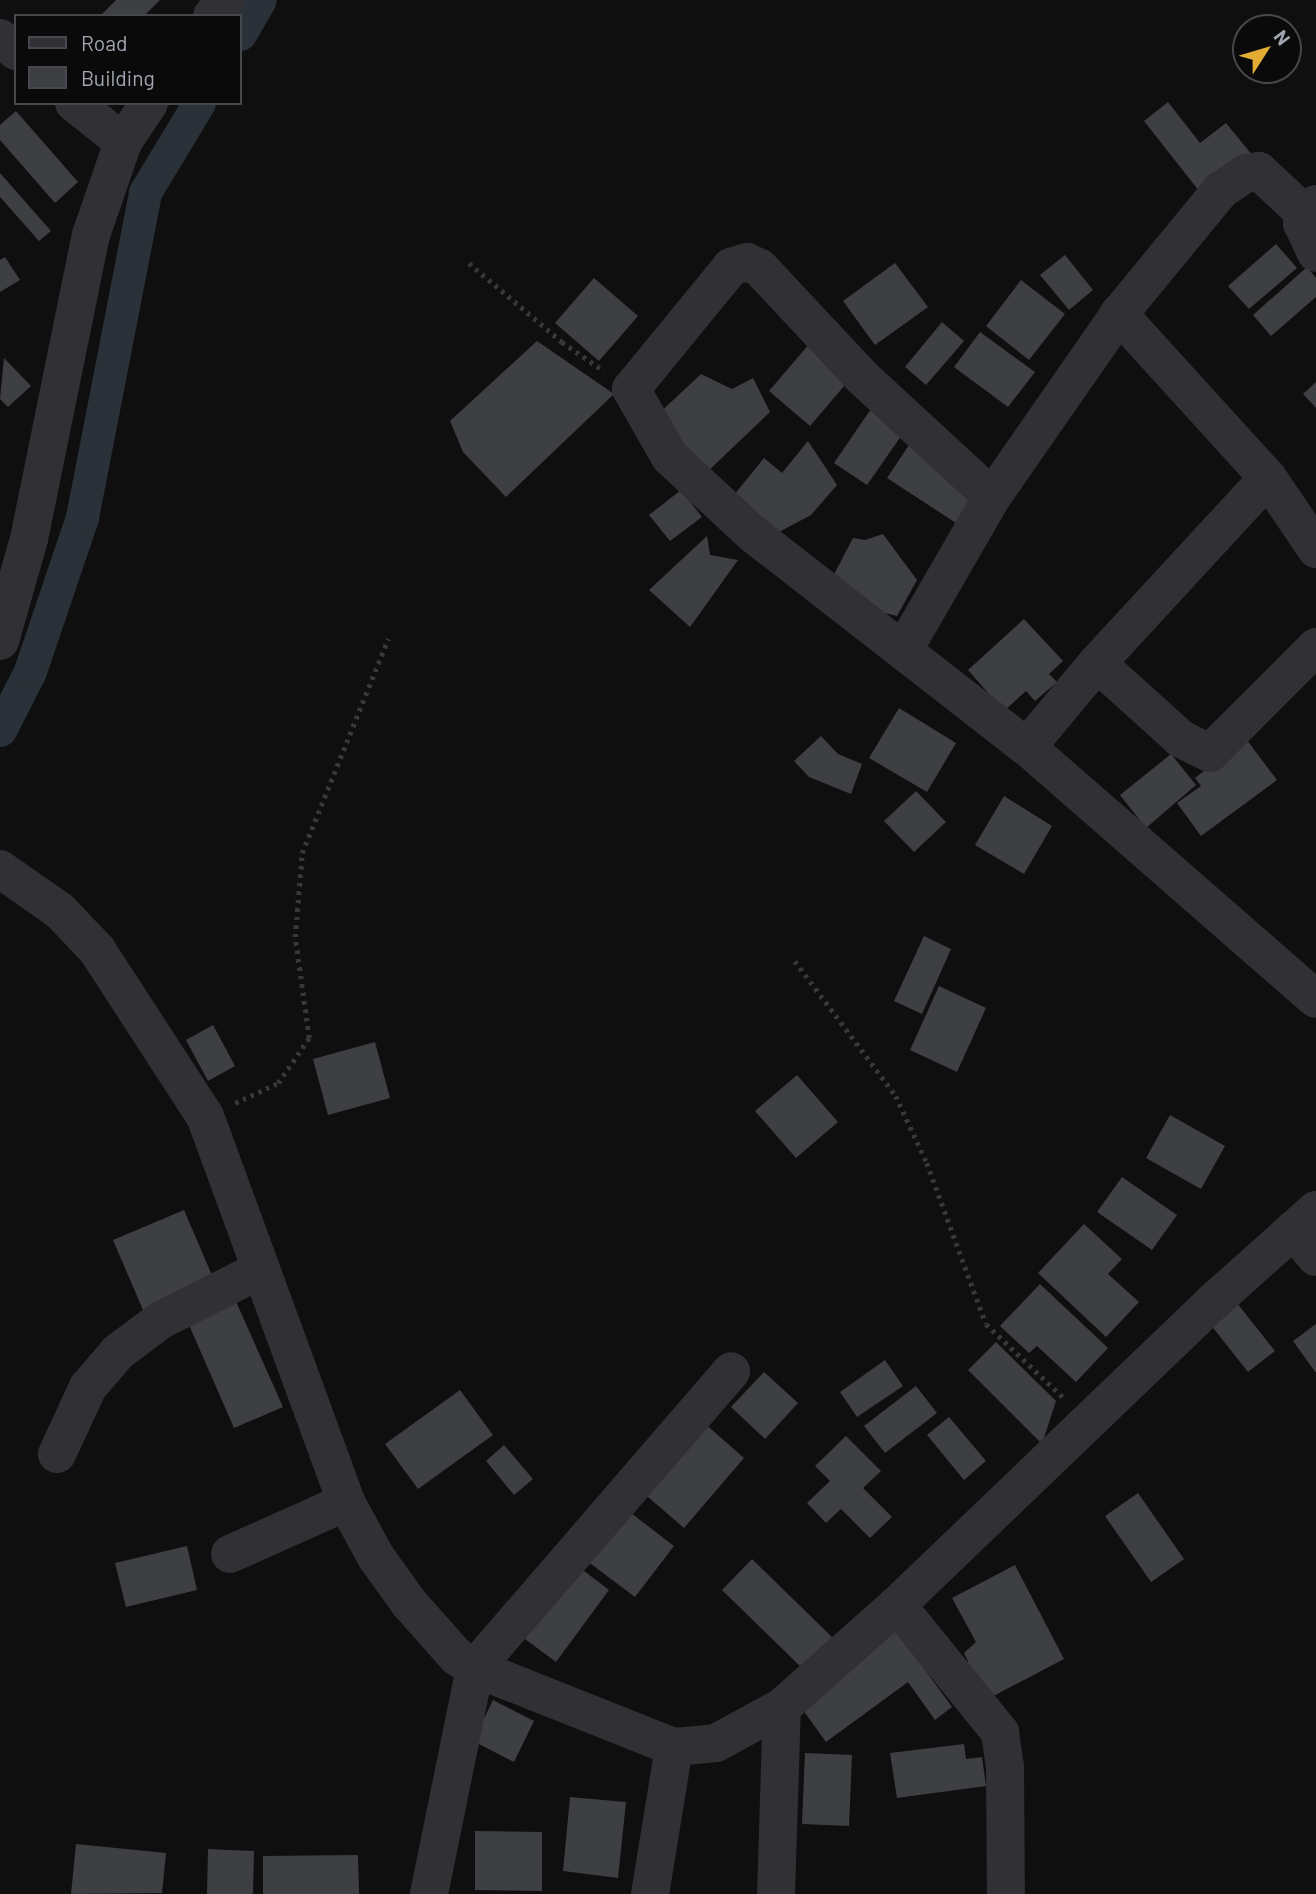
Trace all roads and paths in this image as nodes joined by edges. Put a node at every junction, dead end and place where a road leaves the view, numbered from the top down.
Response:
1 (225, 0) edge
2 (214, 14) edge
3 (0, 38) edge
4 (14, 49) edge
5 (77, 105) edge
6 (148, 105) edge
7 (123, 142) junction
8 (1311, 209) edge
9 (1316, 253) edge
10 (469, 263) dead end
11 (1119, 314) junction
12 (631, 389) junction
13 (1268, 478) junction
14 (992, 497) junction
15 (1316, 549) edge
16 (388, 639) dead end
17 (0, 641) edge
18 (1316, 646) edge
19 (903, 651) junction
20 (1097, 663) junction
21 (1027, 747) junction
22 (0, 869) edge
23 (795, 961) dead end
24 (1316, 999) edge
25 (205, 1116) junction
26 (1308, 1232) edge
27 (260, 1269) junction
28 (731, 1371) dead end
29 (1089, 1420) junction
30 (57, 1454) dead end
31 (345, 1502) junction
32 (230, 1554) dead end
33 (897, 1605) junction
34 (475, 1668) junction
35 (782, 1707) junction
36 (674, 1747) junction
37 (429, 1894) edge
38 (650, 1894) edge
39 (776, 1894) edge
40 (1006, 1894) edge

1 - 2 street
3 - 4 street
5 - 7 street
6 - 7 street
7 - 17 street
8 - 9 street
8 - 11 street
10 - 12 path
11 - 13 street
11 - 14 street
12 - 14 street
12 - 19 street
13 - 15 street
13 - 20 street
14 - 19 street
16 - 25 path
18 - 20 street
19 - 21 street
20 - 21 street
21 - 24 street
22 - 25 street
23 - 29 path
25 - 27 street
26 - 29 street
27 - 30 street
27 - 31 street
28 - 34 street
29 - 33 street
31 - 32 street
31 - 34 street
33 - 35 street
33 - 40 street
34 - 36 street
34 - 37 street
35 - 36 street
35 - 39 street
36 - 38 street

